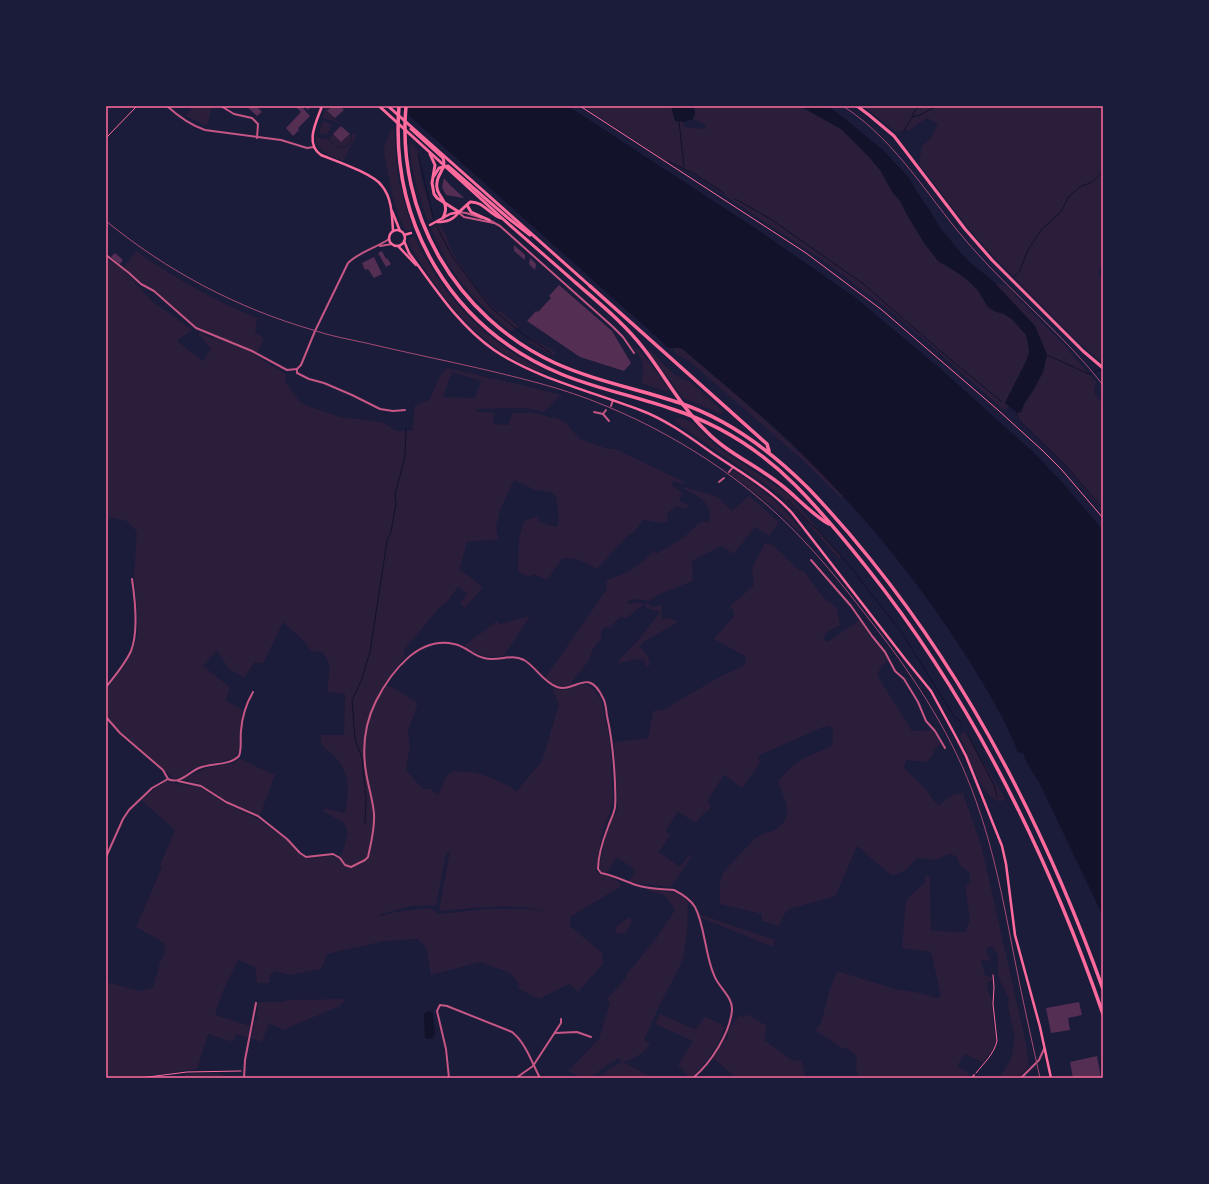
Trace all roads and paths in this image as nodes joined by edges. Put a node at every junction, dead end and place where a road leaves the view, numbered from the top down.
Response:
1 (137, 106) edge
2 (167, 106) edge
3 (221, 106) edge
4 (322, 106) edge
5 (379, 106) edge
6 (388, 106) edge
7 (399, 106) edge
8 (406, 106) edge
9 (580, 106) edge
10 (857, 106) edge
11 (398, 116) junction
12 (106, 138) edge
13 (257, 138) junction
14 (314, 147) junction
15 (430, 153) junction
16 (444, 166) junction
17 (434, 176) junction
18 (445, 203) junction
19 (467, 205) junction
20 (390, 206) junction
21 (459, 212) junction
22 (443, 218) junction
23 (503, 219) junction
24 (489, 220) junction
25 (437, 222) junction
26 (495, 223) junction
27 (430, 225) dead end
28 (393, 231) junction
29 (400, 231) junction
30 (411, 232) dead end
31 (404, 235) junction
32 (389, 240) junction
33 (404, 241) junction
34 (392, 244) junction
35 (543, 244) junction
36 (379, 246) junction
37 (398, 246) junction
38 (106, 255) edge
39 (422, 271) junction
40 (576, 283) joint
41 (590, 286) joint
42 (634, 353) dead end
43 (1103, 368) edge
44 (297, 369) junction
45 (613, 400) junction
46 (611, 406) dead end
47 (405, 410) dead end
48 (606, 410) dead end
49 (594, 412) dead end
50 (603, 414) junction
51 (609, 422) dead end
52 (769, 452) junction
53 (733, 467) junction
54 (729, 472) dead end
55 (724, 478) dead end
56 (719, 482) dead end
57 (1103, 518) edge
58 (832, 525) junction
59 (811, 560) dead end
60 (132, 579) dead end
61 (838, 586) dead end
62 (835, 588) junction
63 (106, 687) edge
64 (253, 692) dead end
65 (106, 717) edge
66 (945, 748) dead end
67 (168, 779) junction
68 (178, 780) junction
69 (106, 857) edge
70 (993, 975) dead end
71 (1103, 989) edge
72 (256, 1003) dead end
73 (1103, 1014) edge
74 (561, 1019) dead end
75 (554, 1033) junction
76 (591, 1037) dead end
77 (1044, 1047) junction
78 (533, 1066) junction
79 (244, 1070) junction
80 (974, 1075) joint
81 (140, 1078) edge
82 (244, 1078) edge
83 (449, 1078) edge
84 (516, 1078) edge
85 (540, 1078) edge
86 (693, 1078) edge
87 (972, 1078) edge
88 (1021, 1078) edge
89 (1051, 1078) edge

1 - 12 path
2 - 13 street
3 - 13 street
4 - 14 main road
5 - 15 main road
6 - 11 main road
7 - 58 highway
8 - 52 highway
9 - 57 path
10 - 43 main road
11 - 16 main road
11 - 35 main road
13 - 14 street
14 - 20 main road
15 - 16 main road
15 - 17 main road
16 - 17 main road
16 - 18 main road
16 - 23 main road
16 - 35 main road
17 - 18 main road
18 - 21 main road
18 - 22 main road
19 - 21 main road
19 - 23 main road
19 - 24 main road
20 - 28 main road
20 - 29 main road
21 - 22 main road
21 - 24 street
21 - 25 main road
21 - 26 street
22 - 25 main road
23 - 40 main road
24 - 26 street
25 - 27 main road
26 - 42 street
28 - 29 main road
28 - 32 main road
29 - 31 main road
30 - 31 main road
31 - 33 main road
32 - 34 main road
32 - 36 street
33 - 37 main road
33 - 39 main road
34 - 36 street
34 - 37 main road
35 - 41 main road
36 - 44 street
37 - 39 main road
38 - 44 street
39 - 45 main road
40 - 58 highway
41 - 52 highway
44 - 47 street
45 - 46 street
45 - 53 main road
48 - 50 street
49 - 50 street
50 - 51 street
52 - 71 highway
53 - 54 street
53 - 77 main road
55 - 56 street
58 - 73 highway
59 - 62 street
60 - 63 street
61 - 62 street
62 - 66 street
64 - 68 street
65 - 67 street
67 - 68 street
67 - 69 street
68 - 86 street
70 - 80 path
72 - 79 street
74 - 75 street
75 - 76 street
75 - 78 street
77 - 88 street
77 - 89 main road
78 - 83 street
78 - 84 street
78 - 85 street
79 - 81 path
79 - 82 street
80 - 87 street

